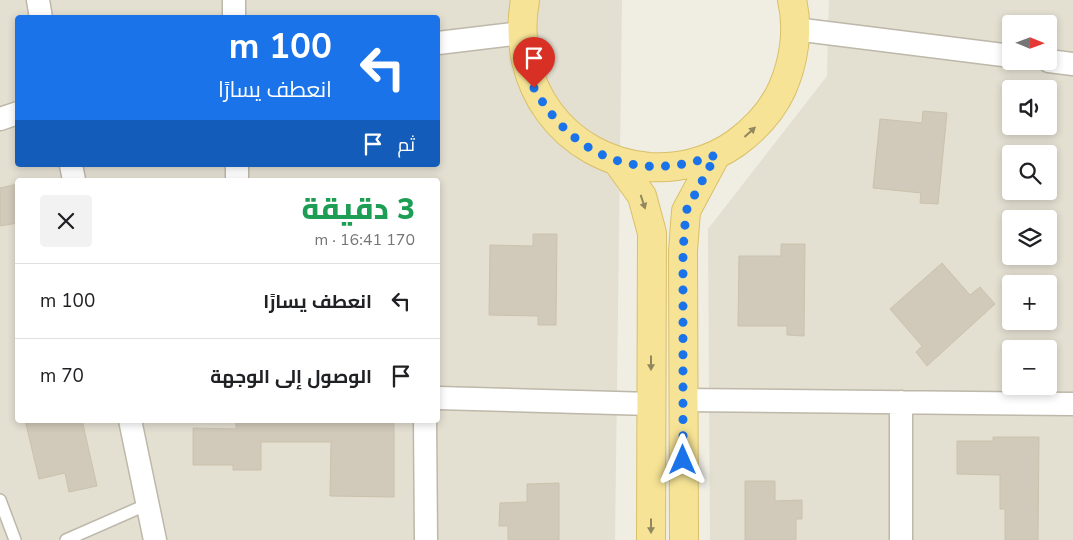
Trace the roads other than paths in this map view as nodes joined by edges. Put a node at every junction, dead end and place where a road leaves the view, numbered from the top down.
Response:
1 (38, 0) edge
2 (234, 0) edge
3 (525, 0) edge
4 (792, 0) edge
5 (40, 15) edge
6 (234, 15) edge
7 (795, 29) junction
8 (522, 33) junction
9 (440, 43) edge
10 (1002, 55) edge
11 (1058, 62) edge
12 (1073, 64) edge
13 (15, 114) edge
14 (0, 119) edge
15 (716, 155) junction
16 (617, 161) junction
17 (440, 398) edge
18 (683, 400) junction
19 (901, 402) junction
20 (651, 404) junction
21 (1073, 404) edge
22 (131, 423) edge
23 (425, 423) edge
24 (0, 500) edge
25 (148, 504) junction
26 (2, 516) edge
27 (15, 540) edge
28 (66, 540) edge
29 (155, 540) edge
30 (426, 540) edge
31 (651, 540) edge
32 (684, 540) edge
33 (901, 540) edge

1 - 5 street
2 - 6 street
3 - 8 main road
4 - 7 main road
7 - 10 street
15 -> 7 main road
8 - 9 street
8 - 16 main road
11 - 12 street
13 - 14 street
15 - 16 main road
15 - 18 main road
16 -> 20 main road
17 - 20 street
18 - 19 street
18 - 32 main road
19 - 21 street
19 - 33 street
20 -> 31 main road
22 - 25 street
23 - 30 street
24 - 26 lane
25 - 28 lane
25 - 29 street
26 - 27 lane

